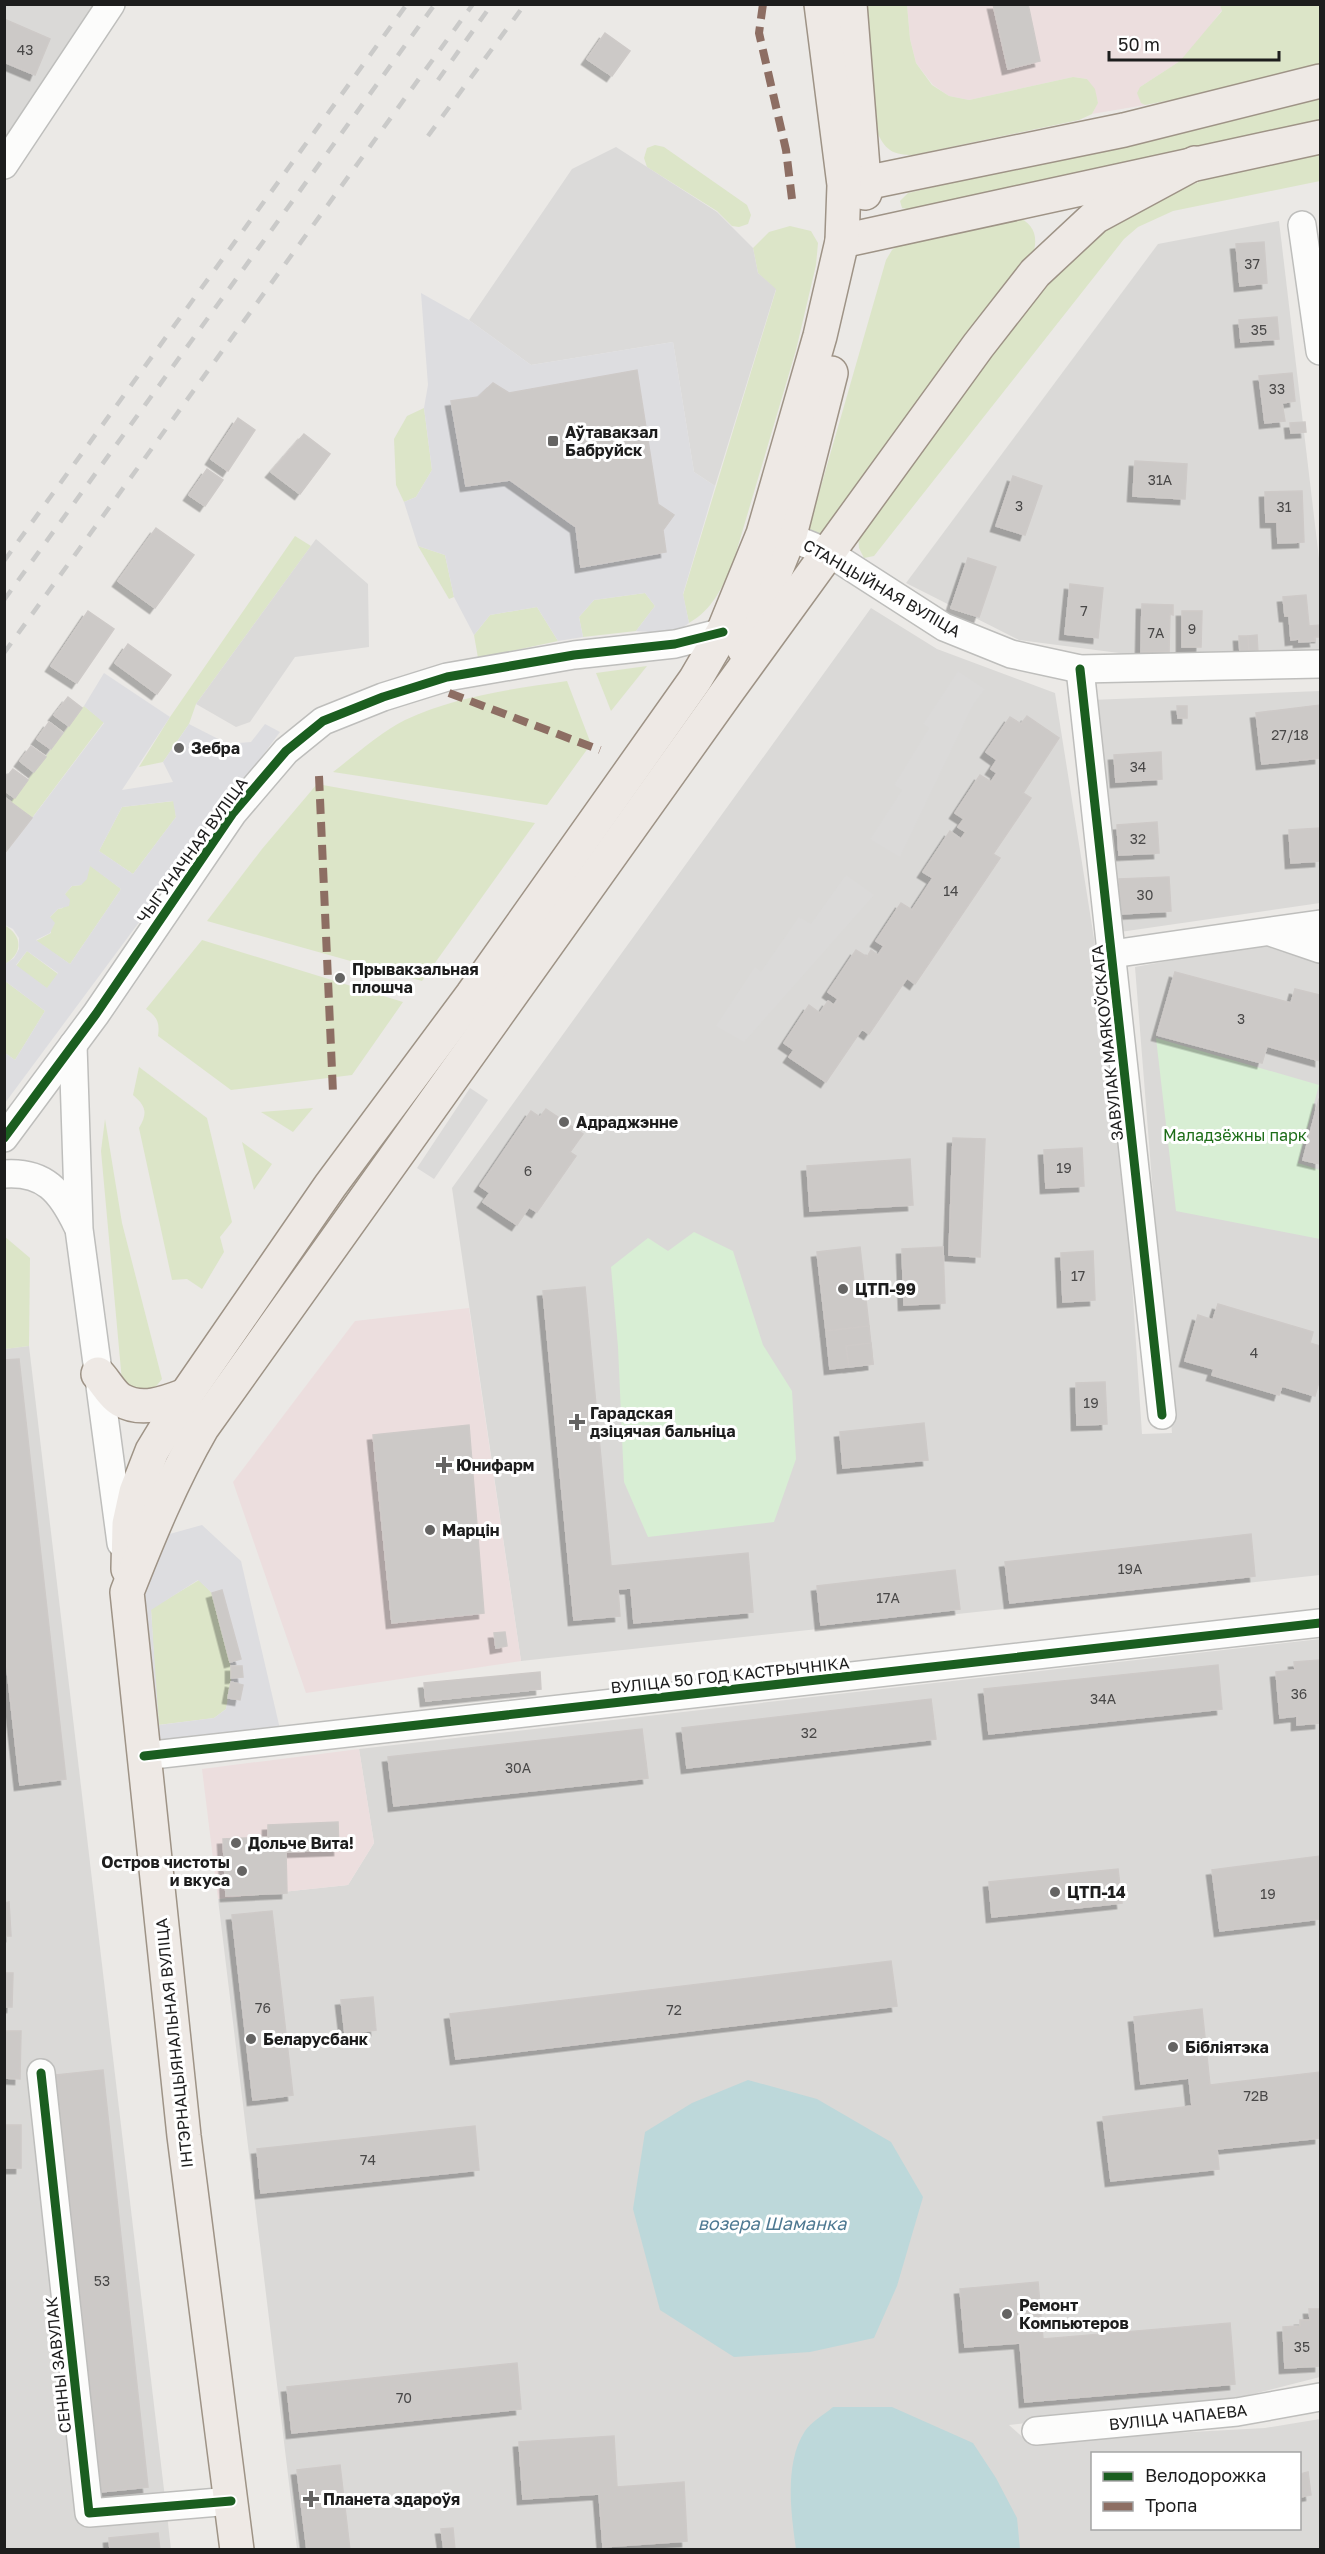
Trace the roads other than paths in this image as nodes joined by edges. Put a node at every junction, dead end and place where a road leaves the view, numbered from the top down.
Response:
1 (111, 4) edge
2 (821, 4) edge
3 (850, 4) edge
4 (1320, 81) edge
5 (1320, 137) edge
6 (1195, 163) junction
7 (4, 165) edge
8 (855, 184) junction
9 (1302, 225) dead end
10 (854, 238) junction
11 (1320, 351) edge
12 (777, 531) junction
13 (829, 554) junction
14 (723, 632) junction
15 (1320, 664) edge
16 (1080, 669) junction
17 (727, 692) junction
18 (1320, 924) edge
19 (1267, 931) junction
20 (1320, 949) edge
21 (1112, 954) junction
22 (73, 1045) junction
23 (4, 1137) edge
24 (4, 1174) edge
25 (79, 1229) junction
26 (99, 1374) junction
27 (186, 1395) junction
28 (1162, 1415) dead end
29 (127, 1592) junction
30 (1320, 1623) edge
31 (144, 1756) junction
32 (41, 2073) dead end
33 (1320, 2397) edge
34 (1036, 2431) dead end
35 (231, 2501) junction
36 (237, 2550) edge

1 - 7 street
2 - 8 main road
3 - 8 main road
4 - 8 main road
5 - 6 main road
6 - 10 main road
6 - 13 main road
8 - 10 main road
9 - 11 street
10 - 12 main road
12 - 13 street, СТАНЦЫЙНАЯ ВУЛІЦА
12 - 14 main road
12 - 17 main road
13 - 16 street, СТАНЦЫЙНАЯ ВУЛІЦА
13 - 17 main road
14 - 22 street, ЧЫГУНАЧНАЯ ВУЛІЦА
14 - 27 main road
15 - 16 street, СТАНЦЫЙНАЯ ВУЛІЦА
16 - 21 street, ЗАВУЛАК МАЯКОЎСКАГА
17 - 29 main road, ІНТЭРНАЦЫЯНАЛЬНАЯ ВУЛІЦА
18 - 19 street
19 - 20 street
19 - 21 street
21 - 28 street, ЗАВУЛАК МАЯКОЎСКАГА
22 - 23 street, ЧЫГУНАЧНАЯ ВУЛІЦА
22 - 25 street
24 - 25 street
25 - 26 street
26 - 27 main road
26 - 29 street
27 - 29 main road
29 - 31 main road, ІНТЭРНАЦЫЯНАЛЬНАЯ ВУЛІЦА
30 - 31 street, ВУЛІЦА 50 ГОД КАСТРЫЧНІКА
31 - 35 main road, ІНТЭРНАЦЫЯНАЛЬНАЯ ВУЛІЦА
32 - 35 street, СЕННЫ ЗАВУЛАК
33 - 34 street, ВУЛІЦА ЧАПАЕВА
35 - 36 main road, ІНТЭРНАЦЫЯНАЛЬНАЯ ВУЛІЦА

